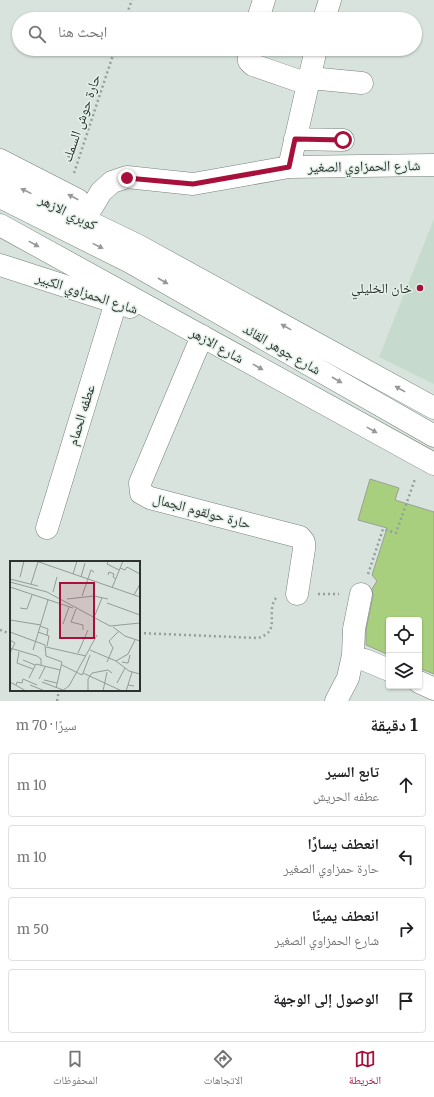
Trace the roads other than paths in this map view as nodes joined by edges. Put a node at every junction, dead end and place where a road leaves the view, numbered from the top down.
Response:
1 (264, 0) edge
2 (330, 0) edge
3 (260, 12) edge
4 (326, 12) edge
5 (314, 56) edge
6 (251, 57) edge
7 (309, 81) junction
8 (362, 83) dead end
9 (295, 139) junction
10 (343, 140) dead end
11 (0, 160) edge
12 (434, 165) edge
13 (289, 167) junction
14 (0, 178) edge
15 (0, 197) edge
16 (92, 207) junction
17 (0, 225) edge
18 (133, 253) junction
19 (0, 265) edge
20 (116, 302) junction
21 (174, 321) junction
22 (202, 336) junction
23 (434, 408) edge
24 (434, 436) edge
25 (434, 464) edge
26 (47, 528) dead end
27 (297, 594) dead end
28 (361, 594) dead end
29 (365, 660) dead end
30 (386, 669) edge
31 (422, 683) edge
32 (434, 689) edge
33 (336, 701) edge

1 - 3 street
2 - 4 street
5 - 7 street
6 - 7 street
7 - 8 street
7 - 9 street
9 - 10 street
9 - 13 street
16 -> 11 street
12 - 13 street, شارع الحمزاوي الصغير
13 - 16 street, شارع الحمزاوي الصغير
18 -> 14 street, كوبري الازهر
15 -> 18 street, كوبري الازهر
16 - 18 street
17 -> 21 street, شارع الازهر
23 -> 18 street, شارع جوهر القائد
18 -> 24 street, شارع جوهر القائد
19 - 20 street, شارع الحمزاوي الكبير
20 - 21 street, شارع الحمزاوي الكبير
20 - 26 street, عطفه الحمام
21 - 22 street, شارع الازهر
22 -> 25 street, شارع الازهر
22 - 27 street, حارة حولقوم الجمال
28 - 33 street
29 - 30 street
31 - 32 street

